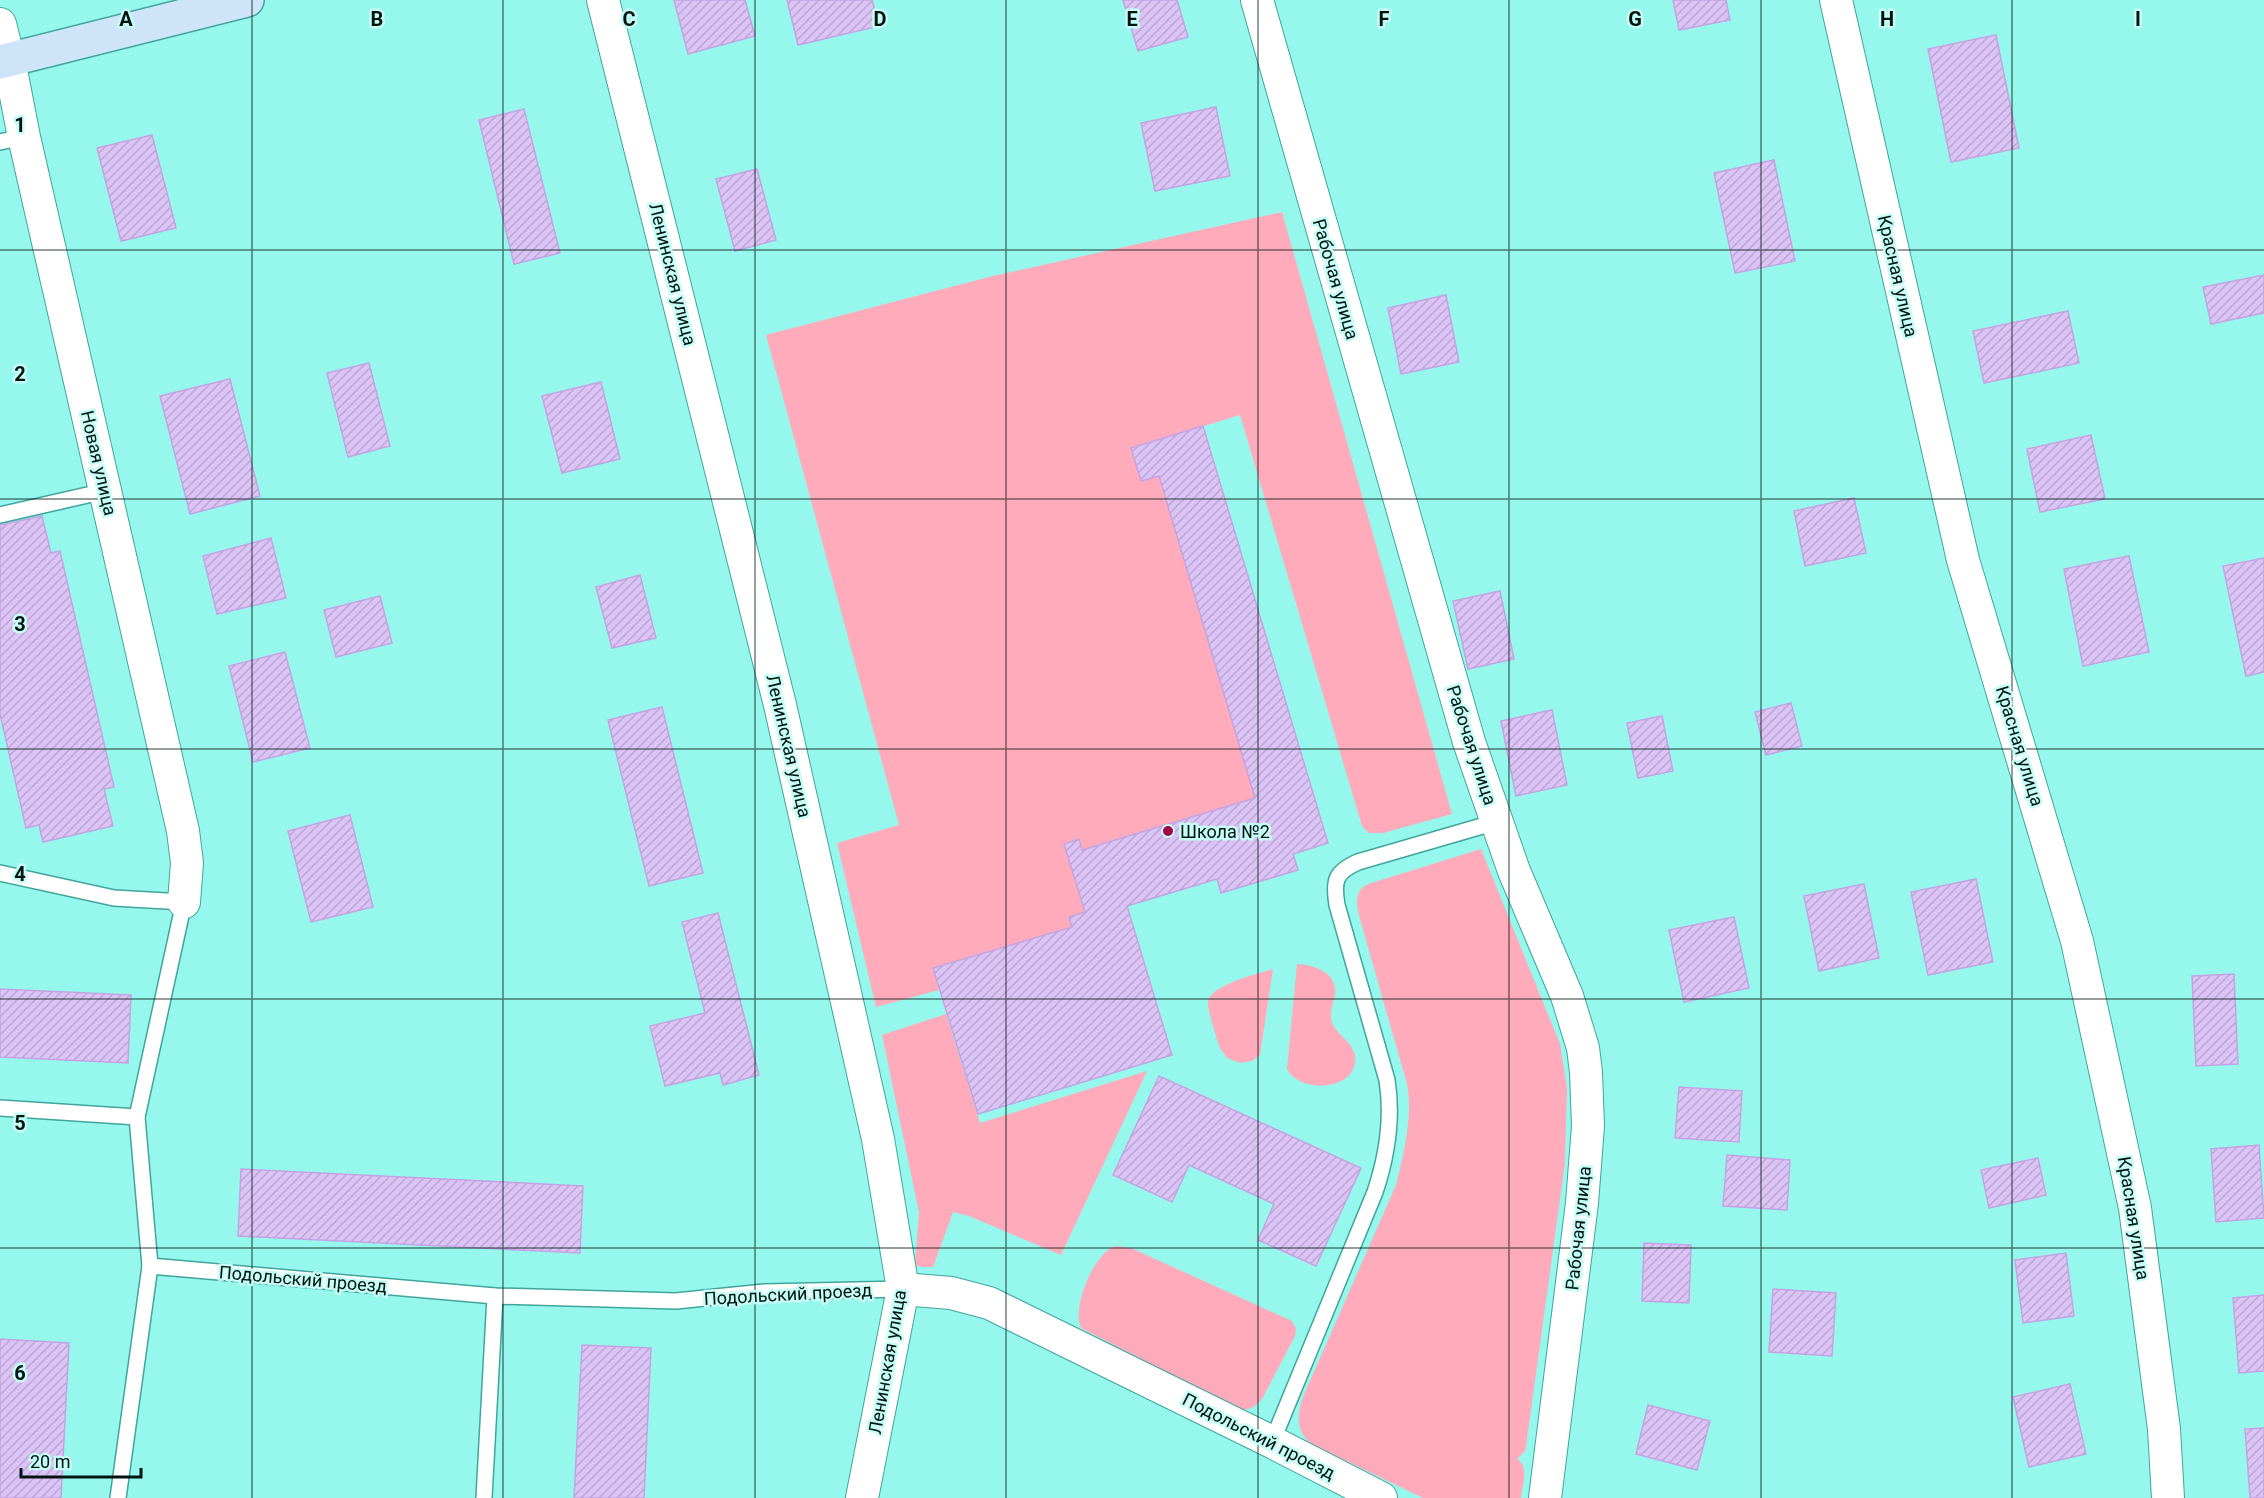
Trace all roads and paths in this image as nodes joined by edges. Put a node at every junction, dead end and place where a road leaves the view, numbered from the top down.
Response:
1 (247, 0) edge
2 (603, 0) edge
3 (1257, 0) edge
4 (1836, 0) edge
5 (0, 24) edge
6 (5, 61) edge
7 (12, 139) edge
8 (105, 491) junction
9 (0, 515) edge
10 (1496, 822) junction
11 (0, 873) edge
12 (184, 902) junction
13 (0, 1108) edge
14 (137, 1117) junction
15 (150, 1266) junction
16 (903, 1289) junction
17 (495, 1296) junction
18 (1272, 1442) junction
19 (118, 1498) edge
20 (484, 1498) edge
21 (862, 1498) edge
22 (1381, 1498) edge
23 (1545, 1498) edge
24 (2168, 1498) edge

1 - 6 main road
2 - 16 street, Ленинская улица
3 - 10 street, Рабочая улица
4 - 24 street, Красная улица
5 - 6 street, Новая улица
6 - 7 street, Новая улица
7 - 8 street, Новая улица
8 - 9 lane
8 - 12 street, Новая улица
10 - 18 lane
10 - 23 street, Рабочая улица
11 - 12 lane
12 - 14 lane
13 - 14 lane
14 - 15 lane
15 - 17 lane, Подольский проезд
15 - 19 lane
16 - 17 lane, Подольский проезд
16 - 18 street, Подольский проезд
16 - 21 street, Ленинская улица
17 - 20 lane
18 - 22 street, Подольский проезд

